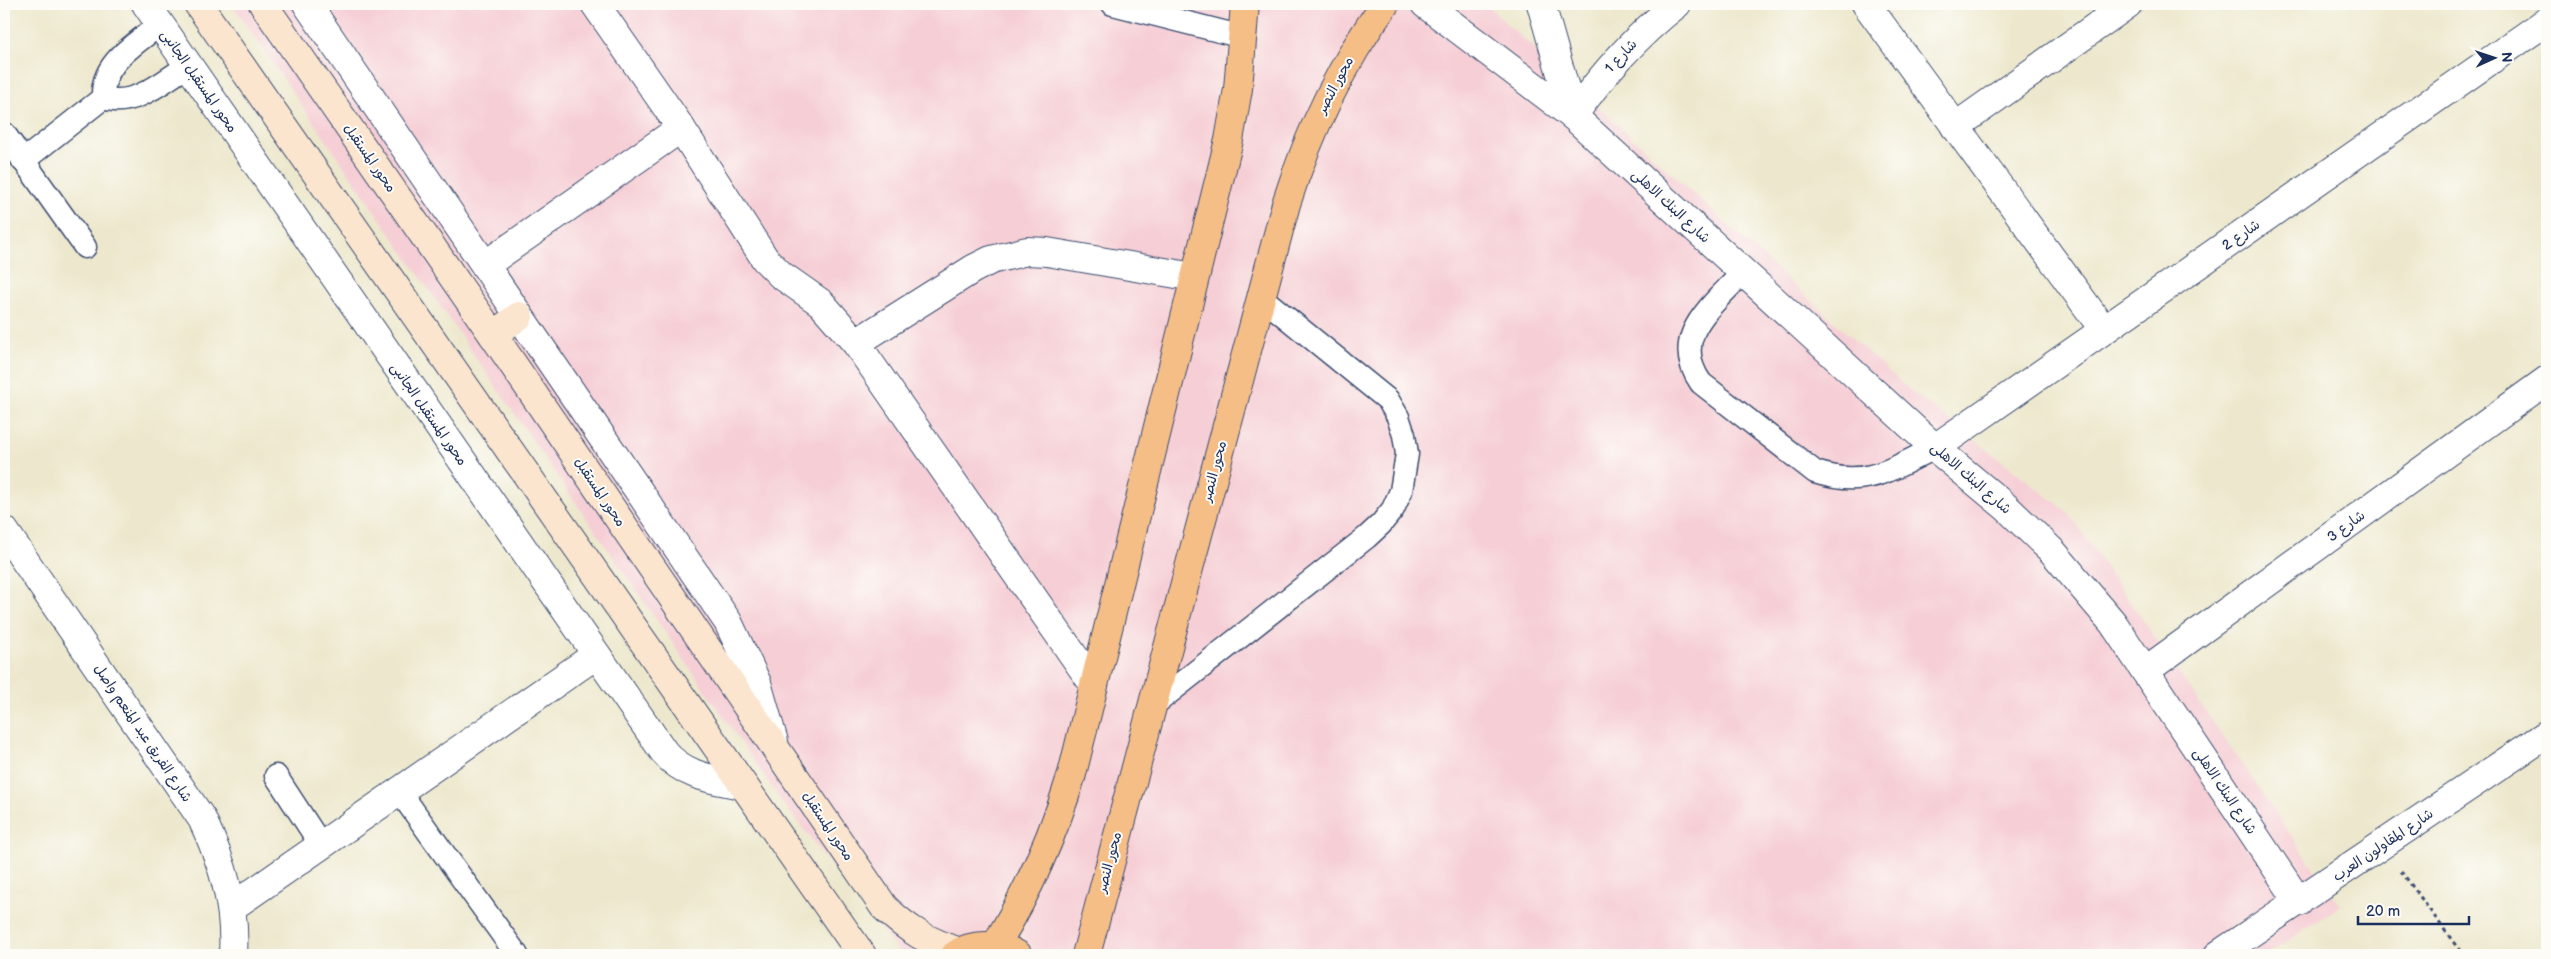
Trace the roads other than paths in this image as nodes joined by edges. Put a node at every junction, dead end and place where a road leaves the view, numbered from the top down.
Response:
1 (198, 4) edge
2 (262, 4) edge
3 (307, 4) edge
4 (595, 4) edge
5 (1113, 4) edge
6 (1245, 4) edge
7 (1385, 4) edge
8 (1425, 4) edge
9 (1541, 4) edge
10 (1677, 4) edge
11 (1866, 4) edge
12 (2128, 4) edge
13 (153, 14) edge
14 (2547, 21) edge
15 (1243, 37) junction
16 (189, 65) junction
17 (103, 98) junction
18 (1573, 116) junction
19 (1955, 126) junction
20 (682, 128) junction
21 (4, 133) edge
22 (23, 160) junction
23 (85, 247) dead end
24 (485, 265) junction
25 (1743, 272) junction
26 (1194, 277) junction
27 (1261, 297) junction
28 (519, 316) junction
29 (2104, 330) junction
30 (493, 335) junction
31 (856, 342) junction
32 (2547, 380) edge
33 (1935, 448) junction
34 (4, 530) edge
35 (596, 655) junction
36 (2145, 671) junction
37 (1094, 685) junction
38 (1151, 707) junction
39 (2547, 734) edge
40 (776, 749) junction
41 (276, 776) dead end
42 (741, 785) junction
43 (400, 791) junction
44 (321, 845) junction
45 (2299, 902) junction
46 (232, 907) junction
47 (1006, 950) edge
48 (957, 954) edge
49 (233, 955) edge
50 (516, 955) edge
51 (862, 955) edge
52 (1086, 955) edge
53 (2218, 955) edge

1 - 42 street
2 - 30 street, محور المستقبل
3 - 24 street
4 - 20 street
5 - 15 lane
6 - 15 highway
7 - 27 highway, محور النصر
8 - 18 street, شارع البنك الاهلى
9 - 18 street
10 - 18 street, شارع 1
11 - 19 street
12 - 19 street
13 - 16 street, محور المستقبل الجانبى
13 - 17 lane
14 - 29 street, شارع 2
15 - 26 highway
16 - 17 lane
16 - 35 street, محور المستقبل الجانبى
17 - 22 lane
18 - 25 street, شارع البنك الاهلى
19 - 29 street
20 - 24 street
20 - 31 street
21 - 22 lane
22 - 23 lane
24 - 28 street
25 - 33 street, شارع البنك الاهلى
25 - 33 lane
26 - 31 street
26 - 37 highway
27 - 38 highway, محور النصر
27 - 38 lane
28 - 30 street
28 - 40 street
29 - 33 street, شارع 2
30 - 40 street, محور المستقبل
31 - 37 street
32 - 36 street, شارع 3
33 - 36 street, شارع البنك الاهلى
34 - 46 street, شارع الفريق عبد المنعم واصل
35 - 42 street, محور المستقبل الجانبى
35 - 43 street
36 - 45 street, شارع البنك الاهلى
37 - 47 highway
38 - 52 highway, محور النصر
39 - 45 street, شارع المقاولون العرب
40 - 48 street, محور المستقبل
41 - 44 lane
42 - 51 street
43 - 44 street
43 - 50 lane
44 - 46 street
45 - 53 street, شارع المقاولون العرب
46 - 49 street, شارع الفريق عبد المنعم واصل
47 - 48 highway

